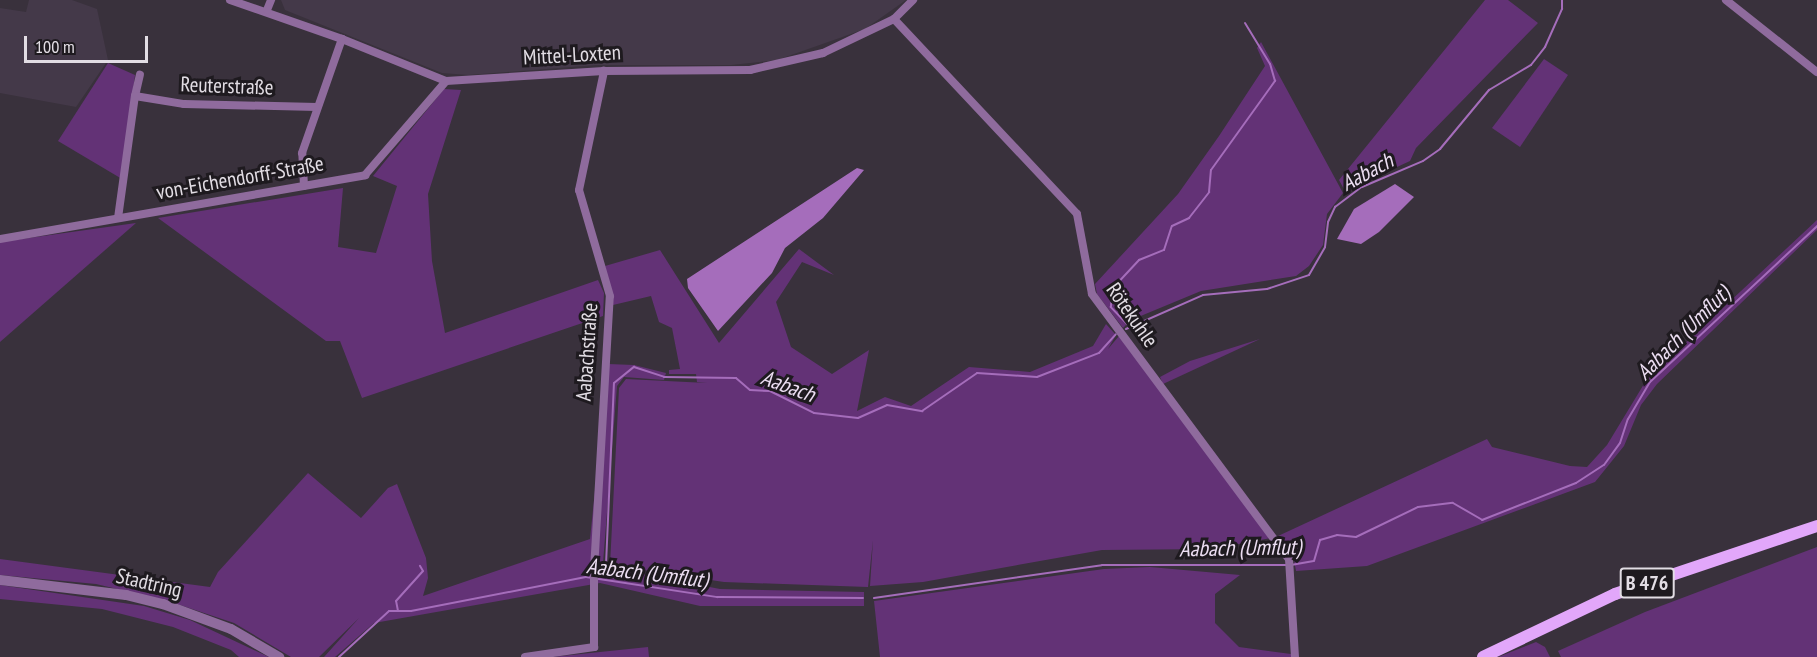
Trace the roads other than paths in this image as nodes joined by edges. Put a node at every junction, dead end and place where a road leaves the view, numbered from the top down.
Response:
1 (230, 0) edge
2 (272, 0) edge
3 (913, 0) edge
4 (1726, 0) edge
5 (267, 10) junction
6 (894, 19) junction
7 (342, 39) junction
8 (604, 70) junction
9 (1817, 72) edge
10 (140, 75) dead end
11 (446, 81) junction
12 (135, 96) junction
13 (317, 107) junction
14 (304, 186) junction
15 (118, 218) junction
16 (0, 239) edge
17 (1817, 526) edge
18 (0, 580) edge
19 (279, 657) edge
20 (525, 657) edge
21 (1294, 657) edge
22 (1483, 657) edge

1 - 5 street, Mittel-Loxten
2 - 5 street
3 - 6 street, Mittel-Loxten
4 - 9 street
5 - 7 street, Mittel-Loxten
6 - 8 street, Mittel-Loxten
6 - 21 street, Rötekuhle
7 - 11 street, Mittel-Loxten
7 - 13 street
8 - 11 street, Mittel-Loxten
8 - 20 street, Aabachstraße
10 - 12 street
11 - 14 street, von-Eichendorff-Straße
12 - 13 street, Reuterstraße
12 - 15 street
13 - 14 street
14 - 15 street, von-Eichendorff-Straße
15 - 16 street, von-Eichendorff-Straße
17 - 22 main road, B 476
18 - 19 street, Stadtring

